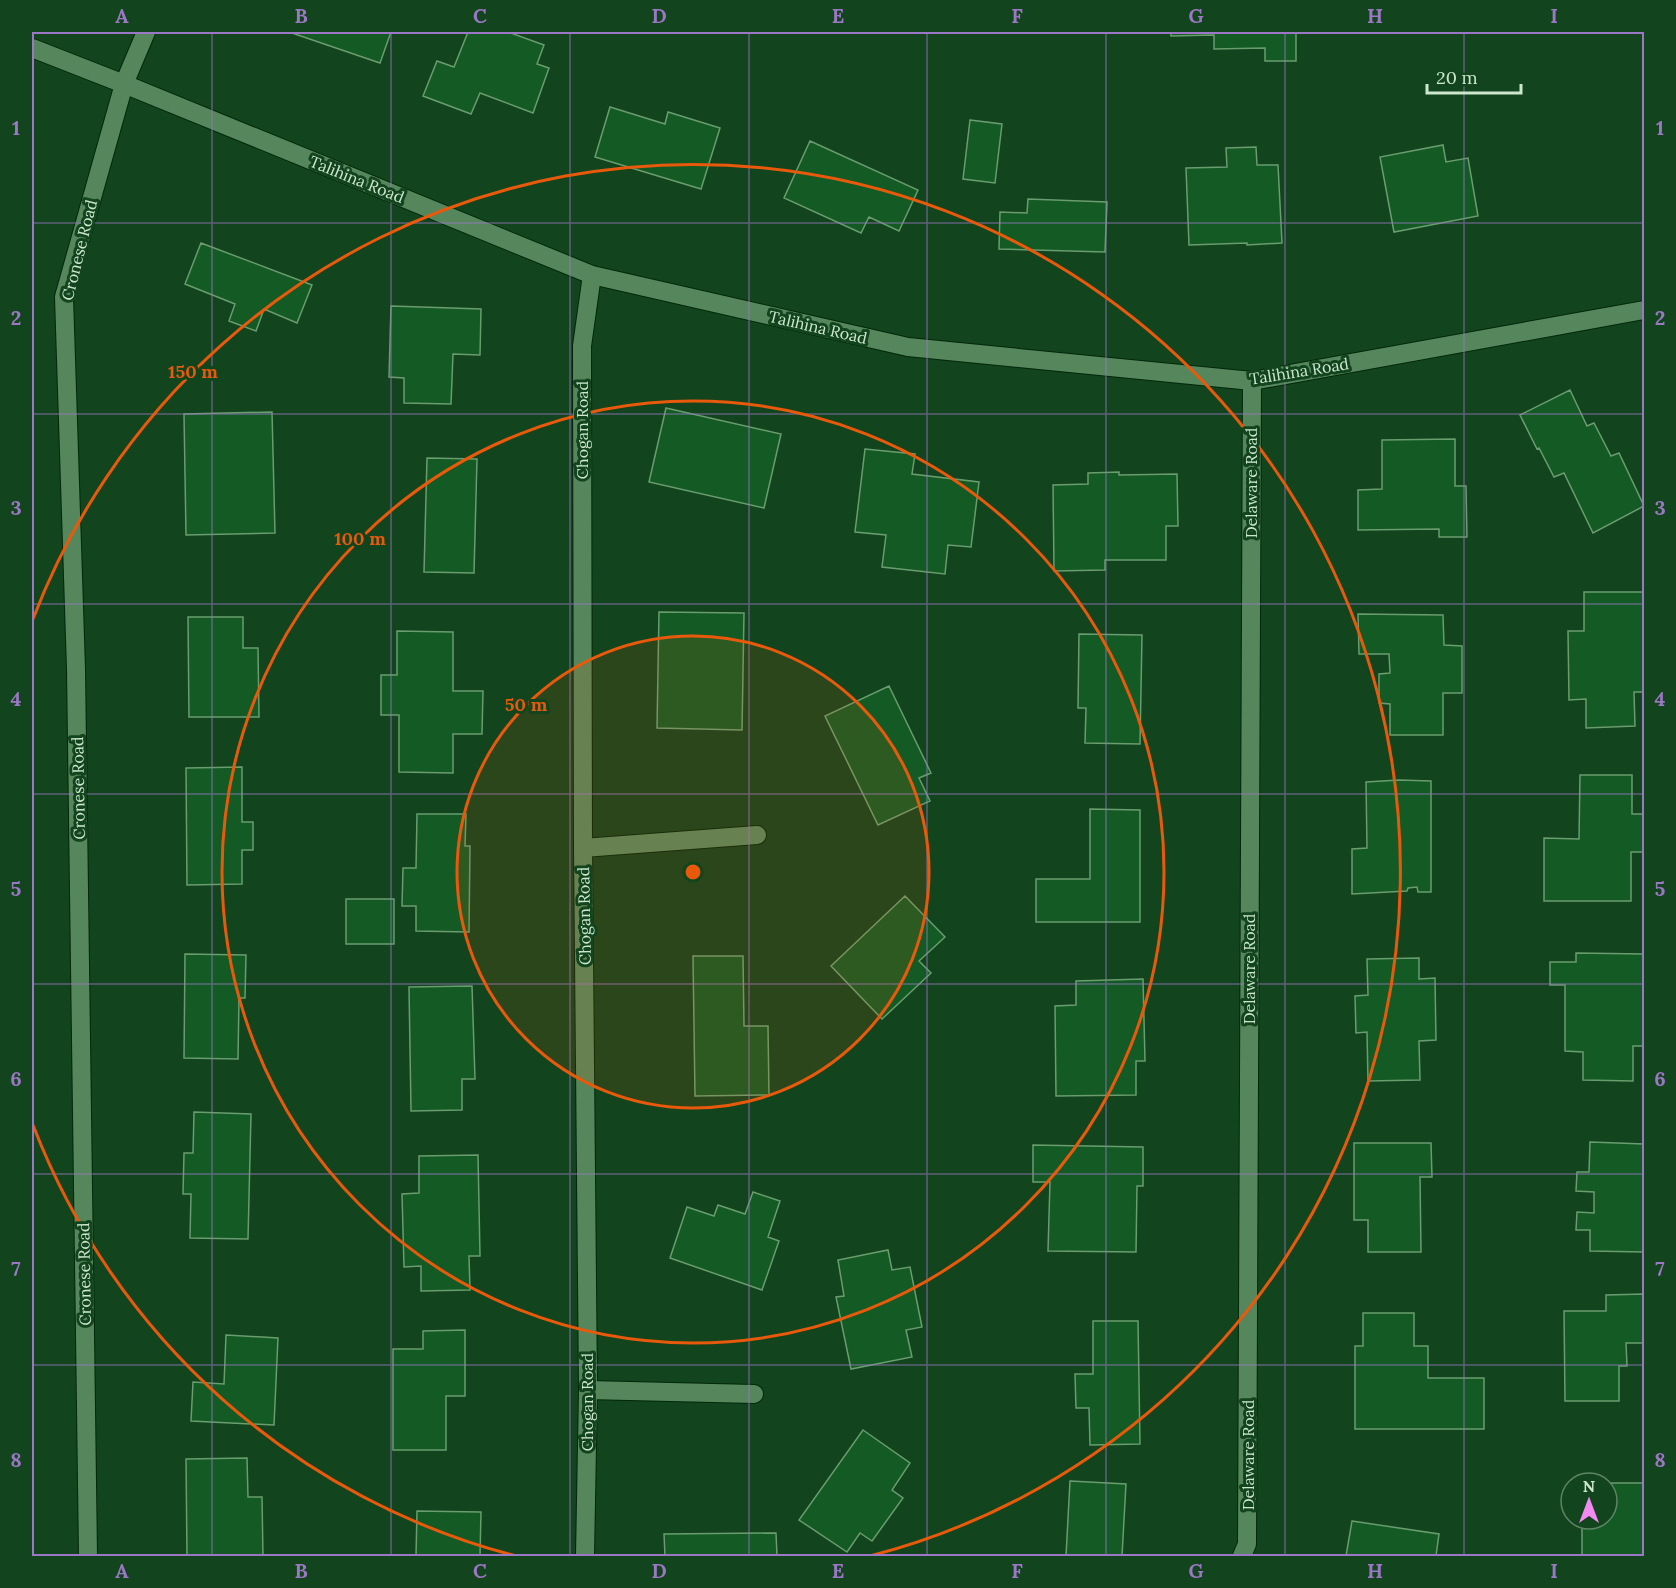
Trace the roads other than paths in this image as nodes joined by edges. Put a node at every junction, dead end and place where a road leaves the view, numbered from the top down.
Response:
1 (146, 32) edge
2 (32, 48) edge
3 (124, 84) junction
4 (592, 276) junction
5 (1644, 310) edge
6 (1252, 381) junction
7 (758, 835) dead end
8 (583, 848) junction
9 (588, 1390) junction
10 (754, 1394) dead end
11 (88, 1557) edge
12 (585, 1557) edge
13 (1242, 1557) edge

1 - 3 street, Cronese Road
2 - 3 street, Talihina Road
3 - 4 street, Talihina Road
3 - 11 street, Cronese Road
4 - 6 street, Talihina Road
4 - 8 street, Chogan Road
5 - 6 street, Talihina Road
6 - 13 street, Delaware Road
7 - 8 street
8 - 9 street, Chogan Road
9 - 10 street
9 - 12 street, Chogan Road

